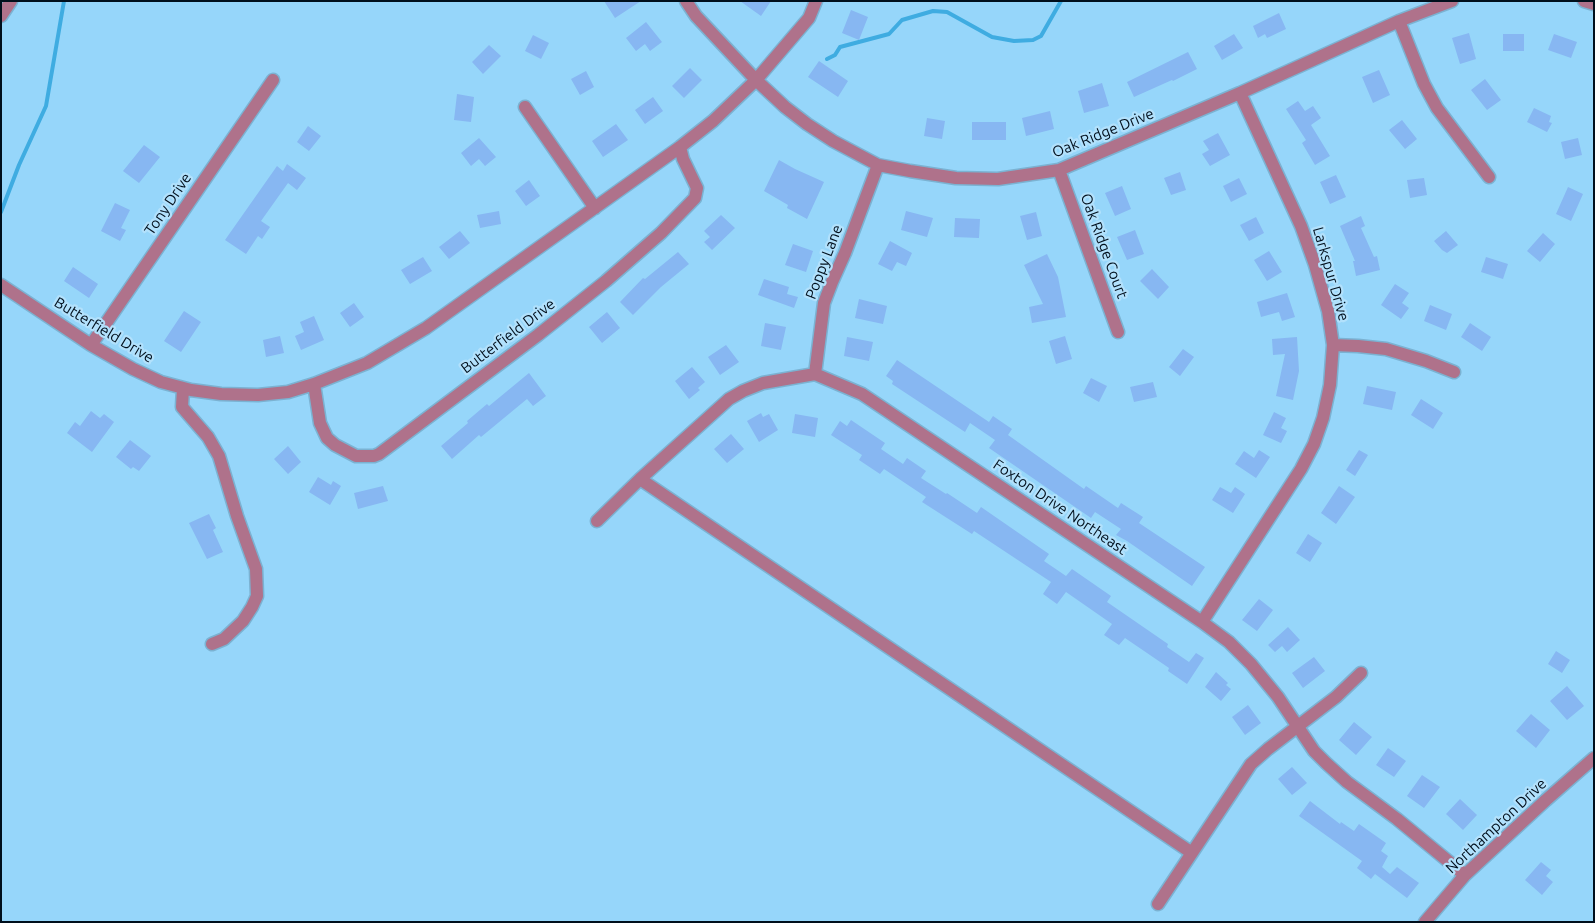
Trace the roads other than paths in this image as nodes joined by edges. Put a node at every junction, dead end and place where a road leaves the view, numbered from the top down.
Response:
1 (11, 1) edge
2 (686, 1) edge
3 (816, 1) edge
4 (1452, 1) edge
5 (1584, 1) edge
6 (1594, 4) edge
7 (1, 16) edge
8 (1399, 21) junction
9 (272, 80) dead end
10 (756, 80) junction
11 (1240, 94) junction
12 (525, 107) dead end
13 (680, 147) junction
14 (878, 165) junction
15 (1059, 170) junction
16 (1489, 177) dead end
17 (595, 208) junction
18 (1, 286) edge
19 (1118, 332) dead end
20 (1333, 345) junction
21 (91, 346) junction
22 (1454, 372) dead end
23 (815, 374) junction
24 (314, 384) junction
25 (184, 388) junction
26 (640, 479) junction
27 (597, 521) dead end
28 (1202, 622) junction
29 (212, 644) dead end
30 (1361, 673) dead end
31 (1298, 727) junction
32 (1594, 758) edge
33 (1192, 853) junction
34 (1464, 875) junction
35 (1158, 904) dead end
36 (1425, 922) edge

1 - 7 street
2 - 10 street, Oak Ridge Drive
3 - 10 street, Butterfield Drive
4 - 8 street, Oak Ridge Drive
5 - 6 street
8 - 11 street, Oak Ridge Drive
8 - 16 street
9 - 21 street, Tony Drive
10 - 13 street, Butterfield Drive
10 - 14 street, Oak Ridge Drive
11 - 15 street, Oak Ridge Drive
11 - 20 street, Larkspur Drive
12 - 17 street
13 - 17 street, Butterfield Drive
13 - 24 street, Butterfield Drive
14 - 15 street, Oak Ridge Drive
14 - 23 street, Poppy Lane
15 - 19 street, Oak Ridge Court
17 - 24 street, Butterfield Drive
18 - 21 street, Butterfield Drive
20 - 22 street
20 - 28 street, Larkspur Drive
21 - 25 street, Butterfield Drive
23 - 26 street
23 - 28 street, Foxton Drive Northeast
24 - 25 street, Butterfield Drive
25 - 29 street
26 - 27 street
26 - 33 street
28 - 31 street, Foxton Drive Northeast
30 - 31 street
31 - 33 street
31 - 34 street, Foxton Drive Northeast
32 - 34 street, Northampton Drive
33 - 35 street
34 - 36 street, Northampton Drive

